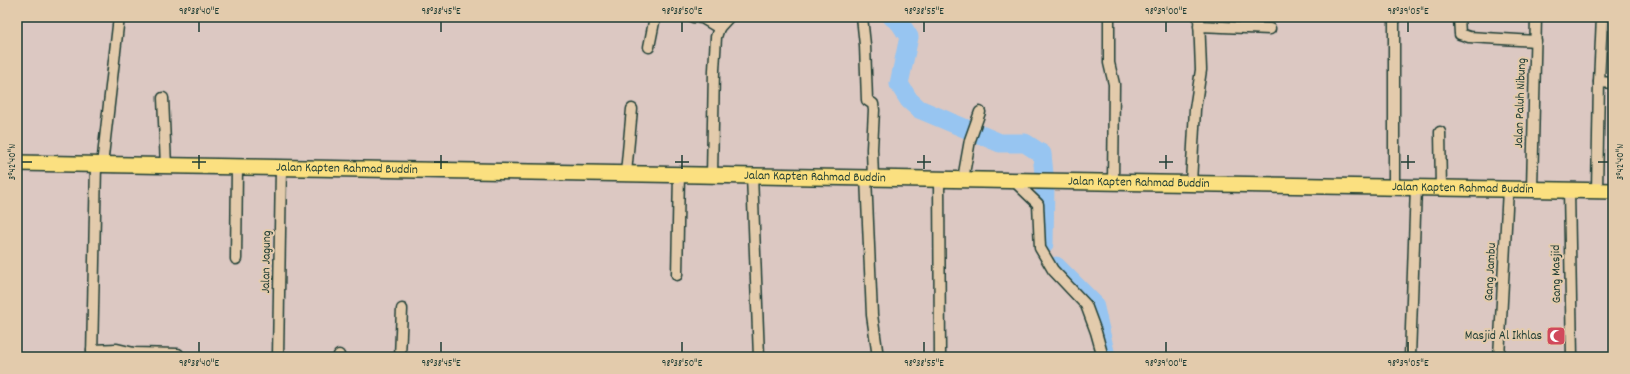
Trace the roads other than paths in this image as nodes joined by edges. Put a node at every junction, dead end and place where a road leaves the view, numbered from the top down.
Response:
1 (119, 17) edge
2 (655, 17) edge
3 (699, 17) edge
4 (729, 17) edge
5 (862, 17) edge
6 (1109, 17) edge
7 (1394, 17) edge
8 (1459, 17) edge
9 (1536, 17) edge
10 (1602, 17) edge
11 (1199, 21) edge
12 (720, 28) junction
13 (1270, 29) dead end
14 (1536, 41) junction
15 (649, 47) dead end
16 (1599, 82) junction
17 (1613, 83) edge
18 (163, 98) dead end
19 (632, 109) dead end
20 (980, 112) dead end
21 (1440, 132) dead end
22 (17, 163) edge
23 (99, 165) junction
24 (166, 166) junction
25 (237, 167) junction
26 (281, 168) junction
27 (626, 173) junction
28 (679, 174) junction
29 (712, 175) junction
30 (752, 176) junction
31 (870, 178) junction
32 (939, 179) junction
33 (963, 179) junction
34 (1014, 181) junction
35 (1113, 182) junction
36 (1191, 183) junction
37 (1394, 187) junction
38 (1416, 187) junction
39 (1441, 188) junction
40 (1508, 189) junction
41 (1532, 189) junction
42 (1569, 190) junction
43 (1597, 190) junction
44 (1613, 191) edge
45 (236, 259) dead end
46 (677, 275) dead end
47 (402, 309) dead end
48 (92, 353) edge
49 (178, 354) dead end
50 (278, 357) edge
51 (400, 357) edge
52 (759, 357) edge
53 (878, 357) edge
54 (940, 357) edge
55 (1103, 357) edge
56 (1410, 357) edge
57 (1499, 357) edge
58 (1572, 357) edge

1 - 23 street
2 - 15 street
3 - 12 street
4 - 12 street
5 - 31 street
6 - 35 street
7 - 37 street
8 - 14 street
9 - 14 street, Jalan Paluh Nibung
10 - 16 street
11 - 13 street
11 - 36 street
12 - 29 street
14 - 41 street, Jalan Paluh Nibung
16 - 17 street
16 - 43 street
18 - 24 street
19 - 27 street
20 - 33 street
21 - 39 street
22 - 23 main road, Jalan Kapten Rahmad Buddin
23 - 24 main road, Jalan Kapten Rahmad Buddin
23 - 48 street
24 - 25 main road, Jalan Kapten Rahmad Buddin
25 - 26 main road, Jalan Kapten Rahmad Buddin
25 - 45 street
26 - 27 main road, Jalan Kapten Rahmad Buddin
26 - 50 street, Jalan Jagung
27 - 28 main road, Jalan Kapten Rahmad Buddin
28 - 29 main road, Jalan Kapten Rahmad Buddin
28 - 46 street
29 - 30 main road, Jalan Kapten Rahmad Buddin
30 - 31 main road, Jalan Kapten Rahmad Buddin
30 - 52 street
31 - 32 main road, Jalan Kapten Rahmad Buddin
31 - 53 street
32 - 33 main road, Jalan Kapten Rahmad Buddin
32 - 54 street
33 - 34 main road, Jalan Kapten Rahmad Buddin
34 - 35 main road, Jalan Kapten Rahmad Buddin
34 - 55 street
35 - 36 main road, Jalan Kapten Rahmad Buddin
36 - 37 main road, Jalan Kapten Rahmad Buddin
37 - 38 main road, Jalan Kapten Rahmad Buddin
38 - 39 main road, Jalan Kapten Rahmad Buddin
38 - 56 street
39 - 40 main road, Jalan Kapten Rahmad Buddin
40 - 41 main road, Jalan Kapten Rahmad Buddin
40 - 57 street, Gang Jambu
41 - 42 main road, Jalan Kapten Rahmad Buddin
42 - 43 main road, Jalan Kapten Rahmad Buddin
42 - 58 street, Gang Masjid
43 - 44 main road, Jalan Kapten Rahmad Buddin
47 - 51 street
48 - 49 street

